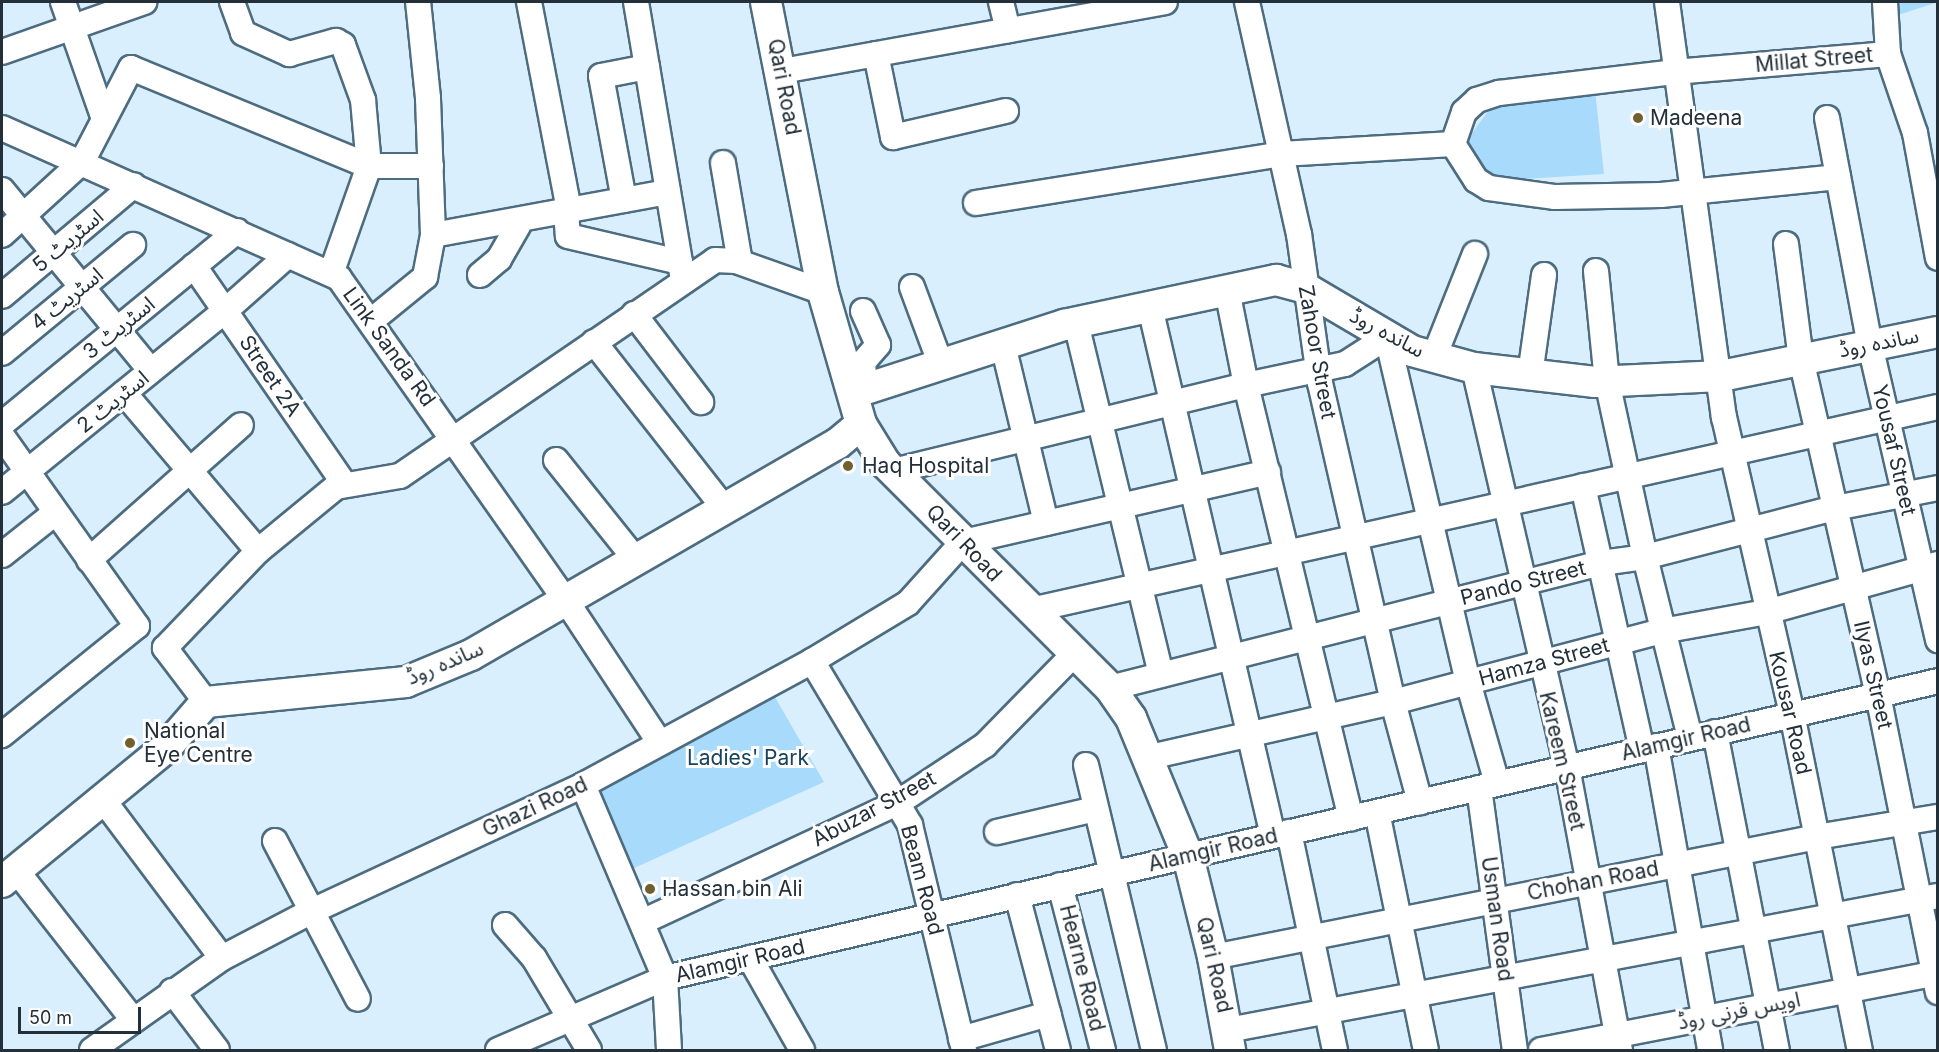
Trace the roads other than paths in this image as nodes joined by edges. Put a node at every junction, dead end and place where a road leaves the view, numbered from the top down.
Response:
1 (63, 2) edge
2 (144, 2) edge
3 (232, 2) edge
4 (417, 2) edge
5 (529, 2) edge
6 (636, 2) edge
7 (766, 2) edge
8 (1001, 2) edge
9 (1165, 2) edge
10 (1247, 2) edge
11 (1667, 2) edge
12 (1885, 2) edge
13 (1075, 10) edge
14 (72, 27) junction
15 (1008, 30) junction
16 (2, 52) edge
17 (876, 54) junction
18 (1888, 54) junction
19 (647, 67) junction
20 (782, 71) junction
21 (1674, 72) junction
22 (1006, 111) dead end
23 (1827, 118) dead end
24 (104, 119) junction
25 (3, 131) edge
26 (1453, 144) junction
27 (1281, 154) junction
28 (82, 162) junction
29 (723, 163) dead end
30 (369, 166) junction
31 (431, 166) junction
32 (1838, 177) junction
33 (134, 185) junction
34 (2, 190) edge
35 (668, 192) junction
36 (1695, 193) junction
37 (624, 200) junction
38 (976, 203) dead end
39 (567, 210) junction
40 (24, 218) junction
41 (508, 225) junction
42 (237, 231) junction
43 (2, 235) edge
44 (433, 235) junction
45 (568, 236) junction
46 (1786, 244) dead end
47 (133, 246) dead end
48 (54, 254) junction
49 (1475, 254) dead end
50 (288, 255) junction
51 (1938, 258) edge
52 (740, 262) junction
53 (194, 266) junction
54 (682, 270) junction
55 (1596, 271) dead end
56 (331, 274) junction
57 (480, 275) dead end
58 (1544, 275) dead end
59 (82, 287) junction
60 (912, 288) dead end
61 (1305, 288) junction
62 (1227, 291) junction
63 (823, 292) junction
64 (2, 296) edge
65 (1150, 307) junction
66 (225, 311) junction
67 (863, 311) dead end
68 (634, 314) junction
69 (371, 321) junction
70 (1076, 323) junction
71 (117, 329) junction
72 (1938, 332) edge
73 (1387, 337) junction
74 (594, 342) junction
75 (1003, 345) junction
76 (1870, 345) junction
77 (2, 352) edge
78 (1434, 357) junction
79 (1801, 359) junction
80 (941, 365) junction
81 (1318, 368) junction
82 (1474, 368) junction
83 (151, 372) junction
84 (1530, 375) junction
85 (1721, 376) junction
86 (1607, 381) junction
87 (1246, 385) junction
88 (859, 391) junction
89 (124, 393) junction
90 (701, 402) dead end
91 (1172, 403) junction
92 (1938, 407) edge
93 (1887, 419) junction
94 (1100, 420) junction
95 (2, 424) edge
96 (861, 424) junction
97 (241, 425) dead end
98 (1818, 434) junction
99 (2, 436) edge
100 (1025, 438) junction
101 (455, 440) junction
102 (1732, 453) junction
103 (556, 460) dead end
104 (29, 471) junction
105 (190, 471) junction
106 (893, 471) junction
107 (1268, 472) junction
108 (1629, 476) junction
109 (345, 485) junction
110 (1583, 486) junction
111 (1938, 488) edge
112 (1193, 490) junction
113 (2, 492) edge
114 (1905, 494) junction
115 (1505, 503) junction
116 (1120, 506) junction
117 (1835, 508) junction
118 (725, 509) junction
119 (55, 513) junction
120 (1429, 521) junction
121 (1046, 523) junction
122 (1748, 530) junction
123 (1357, 537) junction
124 (963, 542) junction
125 (258, 551) junction
126 (1288, 552) junction
127 (2, 555) edge
128 (1645, 557) junction
129 (90, 560) junction
130 (636, 560) junction
131 (1601, 563) junction
132 (1928, 566) edge
133 (1211, 570) junction
134 (1524, 583) junction
135 (1852, 585) junction
136 (1139, 586) junction
137 (567, 602) junction
138 (1450, 602) junction
139 (1031, 610) junction
140 (1767, 612) junction
141 (1377, 620) junction
142 (1662, 631) junction
143 (1309, 637) junction
144 (1938, 640) edge
145 (1616, 643) junction
146 (1075, 653) junction
147 (1232, 657) junction
148 (813, 661) junction
149 (1540, 663) junction
150 (1161, 675) junction
151 (1938, 681) edge
152 (1468, 682) junction
153 (1110, 688) junction
154 (1878, 695) junction
155 (207, 702) junction
156 (1393, 702) junction
157 (1792, 714) junction
158 (1325, 717) junction
159 (5, 723) edge
160 (1715, 732) junction
161 (1247, 735) junction
162 (1690, 738) junction
163 (660, 744) junction
164 (1649, 748) junction
165 (1150, 757) junction
166 (1086, 765) dead end
167 (1567, 767) junction
168 (583, 785) junction
169 (1488, 786) junction
170 (104, 801) junction
171 (898, 802) junction
172 (1420, 802) junction
173 (1095, 809) junction
174 (1377, 812) junction
175 (1938, 817) edge
176 (1351, 818) junction
177 (1904, 822) junction
178 (997, 832) dead end
179 (1281, 834) junction
180 (1817, 837) junction
181 (275, 841) dead end
182 (1738, 852) junction
183 (1188, 856) junction
184 (1677, 864) junction
185 (1112, 873) junction
186 (9, 876) edge
187 (1588, 882) junction
188 (1060, 885) junction
189 (1017, 895) junction
190 (1928, 898) edge
191 (1495, 900) junction
192 (312, 911) junction
193 (1833, 914) junction
194 (932, 916) junction
195 (1399, 919) junction
196 (642, 922) junction
197 (505, 925) dead end
198 (1753, 929) junction
199 (1311, 937) junction
200 (1691, 941) junction
201 (1214, 957) junction
202 (222, 958) junction
203 (750, 958) junction
204 (1602, 958) junction
205 (1505, 976) junction
206 (665, 978) junction
207 (1936, 980) edge
208 (1848, 990) junction
209 (172, 991) junction
210 (1414, 994) junction
211 (358, 999) dead end
212 (1768, 1006) junction
213 (1326, 1011) junction
214 (1048, 1014) junction
215 (1704, 1018) junction
216 (571, 1019) junction
217 (133, 1020) junction
218 (1229, 1040) edge
219 (1618, 1043) edge
220 (963, 1045) edge
221 (92, 1050) edge
222 (217, 1050) edge
223 (498, 1050) edge
224 (589, 1050) edge
225 (669, 1050) edge
226 (802, 1050) edge
227 (1058, 1050) edge
228 (1103, 1050) edge
229 (1154, 1050) edge
230 (1335, 1050) edge
231 (1426, 1050) edge
232 (1515, 1050) edge
233 (1541, 1050) edge
234 (1710, 1050) edge
235 (1777, 1050) edge
236 (1860, 1050) edge

1 - 14 street
2 - 14 street
3 - 30 street
4 - 31 street
5 - 39 street
6 - 19 street
7 - 20 main road, Qari Road
8 - 15 street
9 - 13 street
10 - 27 street, Zahoor Street
11 - 21 street, Kousar Road
12 - 18 street
13 - 15 street
14 - 16 street
14 - 24 street
15 - 17 street
17 - 20 street
17 - 22 street
18 - 21 street, Millat Street
18 - 51 street, Millat Street
19 - 35 street
19 - 37 street
20 - 63 main road, Qari Road
21 - 26 street, Millat Street
21 - 36 street, Kousar Road
23 - 32 street, Yousaf Street
24 - 28 street
24 - 30 street
25 - 28 street, Link Sanda Rd
26 - 27 street
26 - 36 street
27 - 38 street
27 - 61 street, Zahoor Street
28 - 33 street, Link Sanda Rd
28 - 40 street
29 - 52 street
30 - 31 street
30 - 56 street
31 - 44 street
32 - 36 street
32 - 76 street, Yousaf Street
33 - 42 street, Link Sanda Rd
33 - 48 street, اسٹریٹ 5
34 - 40 street
35 - 37 street
35 - 54 street
36 - 85 street, Kousar Road
37 - 39 street
39 - 41 street
39 - 45 street
40 - 43 street
40 - 48 street
41 - 44 street
41 - 45 street
41 - 57 street
42 - 50 street, Link Sanda Rd
42 - 53 street, اسٹریٹ 3
44 - 69 street
45 - 54 street
46 - 79 street, Ilyas Street
47 - 59 street, اسٹریٹ 4
48 - 59 street
48 - 64 street, اسٹریٹ 5
49 - 78 street
50 - 56 street, Link Sanda Rd
50 - 66 street, اسٹریٹ 2
52 - 54 street
52 - 63 street
53 - 66 street, Street 2A
53 - 71 street, اسٹریٹ 3
54 - 68 street
55 - 86 street
56 - 69 street, Link Sanda Rd
58 - 84 street
59 - 71 street
59 - 77 street, اسٹریٹ 4
60 - 80 street
61 - 62 main road, ساندہ روڈ
61 - 73 main road, ساندہ روڈ
61 - 81 street, Zahoor Street
62 - 65 main road, ساندہ روڈ
62 - 87 street
63 - 88 main road, Qari Road
65 - 70 main road, ساندہ روڈ
65 - 91 street
66 - 83 street, اسٹریٹ 2
66 - 109 street, Street 2A
67 - 88 street
68 - 74 street
68 - 90 street
69 - 101 street, Link Sanda Rd
70 - 75 main road, ساندہ روڈ
70 - 94 street
71 - 83 street
71 - 95 street, اسٹریٹ 3
72 - 76 main road, ساندہ روڈ
73 - 78 main road, ساندہ روڈ
73 - 81 street
73 - 120 street, Usman Road
74 - 101 street
74 - 118 street
75 - 80 main road, ساندہ روڈ
75 - 100 street
76 - 79 main road, ساندہ روڈ
76 - 93 street, Yousaf Street
78 - 82 main road, ساندہ روڈ
79 - 85 main road, ساندہ روڈ
79 - 98 street, Ilyas Street
80 - 88 main road, ساندہ روڈ
81 - 87 street
81 - 123 street, Zahoor Street
82 - 84 main road, ساندہ روڈ
82 - 115 street, Kareem Street
83 - 89 street, اسٹریٹ 2
84 - 86 main road, ساندہ روڈ
85 - 86 main road, ساندہ روڈ
85 - 102 street, Kousar Road
86 - 108 street
87 - 91 street
87 - 107 street
88 - 96 main road, Qari Road
89 - 104 street, اسٹریٹ 2
89 - 105 street
91 - 94 street
91 - 112 street
92 - 93 street
93 - 98 street
93 - 114 street, Yousaf Street
94 - 100 street
94 - 116 street
96 - 106 main road, Qari Road
96 - 118 main road, ساندہ روڈ
97 - 105 street
98 - 102 street
98 - 117 street, Ilyas Street
99 - 104 street
100 - 106 street
100 - 121 street
101 - 109 street
101 - 137 street, Link Sanda Rd
102 - 108 street
102 - 122 street, Kousar Road
103 - 130 street
104 - 113 street, اسٹریٹ 2
104 - 119 street
105 - 125 street
105 - 129 street
106 - 124 main road, Qari Road
107 - 112 street
107 - 126 street
108 - 110 street
108 - 128 street
109 - 125 street
110 - 115 street
110 - 131 street
111 - 114 street, Pando Street
112 - 116 street
112 - 133 street
114 - 117 street, Pando Street
114 - 132 street, Yousaf Street
115 - 120 street
115 - 134 street, Kareem Street
116 - 121 street
116 - 136 street
117 - 122 street, Pando Street
117 - 135 street, Ilyas Street
118 - 130 main road, ساندہ روڈ
119 - 127 street
119 - 129 street
120 - 123 street
120 - 138 street, Usman Road
121 - 124 street
122 - 128 street, Pando Street
122 - 140 street, Kousar Road
123 - 126 street
123 - 141 street, Zahoor Street
124 - 139 main road, Qari Road
124 - 148 street, Ghazi Road
125 - 155 street
126 - 133 street
126 - 143 street
128 - 131 street, Pando Street
128 - 142 street
129 - 159 street
130 - 137 main road, ساندہ روڈ
131 - 134 street, Pando Street
131 - 145 street
132 - 135 street, Hamza Street
132 - 144 street, Yousaf Street
133 - 136 street
133 - 147 street
134 - 138 street, Pando Street
134 - 149 street, Kareem Street
135 - 140 street, Hamza Street
135 - 154 street, Ilyas Street
136 - 139 street
136 - 150 street
137 - 155 main road, ساندہ روڈ
137 - 163 street, Link Sanda Rd
138 - 141 street, Pando Street
138 - 152 street, Usman Road
139 - 146 main road, Qari Road
140 - 142 street, Hamza Street
140 - 157 street, Kousar Road
141 - 143 street, Pando Street
141 - 156 street, Zahoor Street
142 - 145 street, Hamza Street
142 - 162 street
143 - 147 street, Pando Street
143 - 158 street
145 - 149 street, Hamza Street
145 - 164 street
146 - 153 main road, Qari Road
146 - 171 street, Abuzar Street
147 - 150 street, Pando Street
147 - 161 street
148 - 163 street, Ghazi Road
148 - 171 street, Beam Road
149 - 152 street, Hamza Street
149 - 167 street, Kareem Street
150 - 153 street, Pando Street
151 - 154 street, Alamgir Road
152 - 156 street, Hamza Street
152 - 169 street, Usman Road
153 - 165 main road, Qari Road
154 - 157 street, Alamgir Road
154 - 177 street, Ilyas Street
155 - 170 main road
156 - 158 street, Hamza Street
156 - 172 street, Zahoor Street
157 - 160 street, Alamgir Road
157 - 180 street, Kousar Road
158 - 161 street, Hamza Street
158 - 176 street
160 - 162 street, Alamgir Road
160 - 182 street
161 - 165 street, Hamza Street
161 - 179 street
162 - 164 street, Alamgir Road
163 - 168 street, Ghazi Road
164 - 167 street, Alamgir Road
164 - 184 street
165 - 183 main road, Qari Road
166 - 173 street
167 - 169 street, Alamgir Road
167 - 187 street, Kareem Street
168 - 192 street, Ghazi Road
168 - 196 street
169 - 172 street, Alamgir Road
169 - 191 street, Usman Road
170 - 186 main road
170 - 202 street
171 - 194 street, Beam Road
171 - 196 street, Abuzar Street
172 - 174 street, Alamgir Road
173 - 178 street
173 - 185 street
174 - 176 street, Alamgir Road
174 - 195 street
175 - 177 street, Chohan Road
176 - 179 street, Alamgir Road
177 - 180 street, Chohan Road
177 - 190 street, Ilyas Street
179 - 183 street, Alamgir Road
179 - 199 street
180 - 182 street, Chohan Road
180 - 193 street, Kousar Road
181 - 192 street
182 - 184 street, Chohan Road
182 - 198 street
183 - 185 street, Alamgir Road
183 - 201 main road, Qari Road
184 - 187 street, Chohan Road
184 - 200 street
185 - 188 street, Alamgir Road
185 - 229 street
186 - 217 street
187 - 191 street, Chohan Road
187 - 204 street, Kareem Street
188 - 189 street, Alamgir Road
188 - 228 street, Hearne Road
189 - 194 street, Alamgir Road
189 - 214 street
190 - 193 street
190 - 207 street, Ilyas Street
191 - 195 street, Chohan Road
191 - 205 street, Usman Road
192 - 202 street, Ghazi Road
192 - 211 street
193 - 198 street
193 - 208 street, Kousar Road
194 - 203 street, Alamgir Road
194 - 220 street, Beam Road
195 - 199 street, Chohan Road
195 - 210 street
196 - 206 street
197 - 216 street
198 - 200 street
198 - 212 street
199 - 201 street, Chohan Road
199 - 213 street
200 - 204 street
200 - 215 street
201 - 218 main road, Qari Road
202 - 209 street, Ghazi Road
203 - 206 street, Alamgir Road
203 - 226 street
204 - 205 street
204 - 219 street, Kareem Street
205 - 210 street
205 - 232 street, Usman Road
206 - 216 street, Alamgir Road
206 - 225 street
207 - 208 street, اویس قرنی روڈ
208 - 212 street, اویس قرنی روڈ
208 - 236 street, Kousar Road
209 - 217 street, Ghazi Road
209 - 222 street
210 - 213 street
210 - 231 street
212 - 215 street, اویس قرنی روڈ
212 - 235 street
213 - 218 street
213 - 230 street
214 - 220 street
214 - 227 street
215 - 219 street, اویس قرنی روڈ
215 - 234 street
216 - 223 street, Alamgir Road
216 - 224 street
217 - 221 street, Ghazi Road
219 - 233 street, اویس قرنی روڈ

